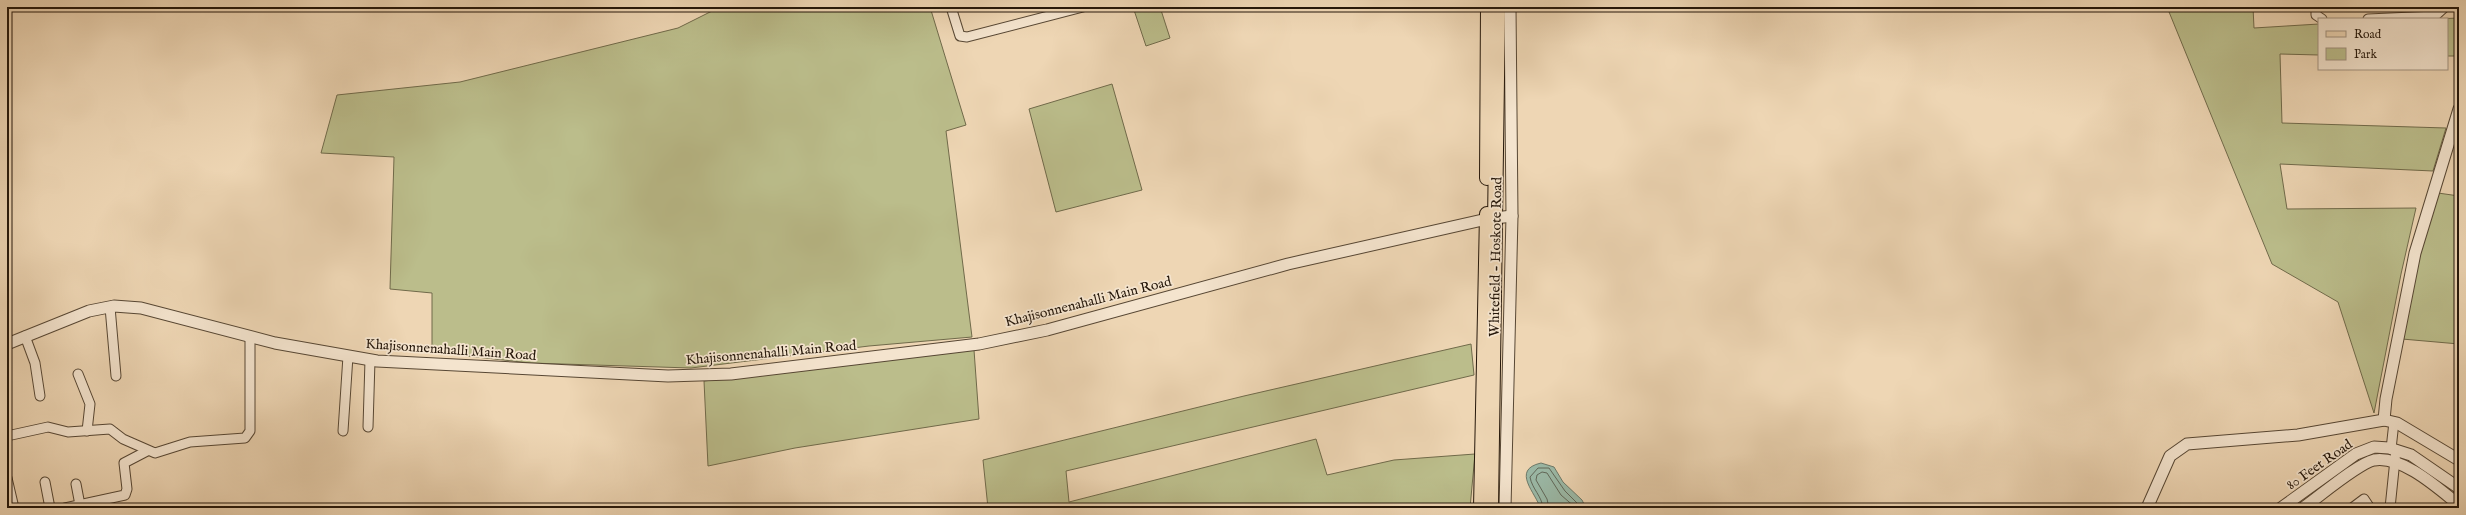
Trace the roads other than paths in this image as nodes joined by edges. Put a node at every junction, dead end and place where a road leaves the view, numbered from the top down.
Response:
1 (951, 7) edge
2 (1083, 7) edge
3 (1488, 7) edge
4 (1498, 7) edge
5 (1510, 7) edge
6 (2316, 7) edge
7 (2445, 7) edge
8 (2320, 18) edge
9 (2390, 18) edge
10 (2459, 109) edge
11 (1512, 216) junction
12 (1492, 219) junction
13 (110, 307) junction
14 (25, 336) junction
15 (250, 337) junction
16 (7, 344) edge
17 (348, 356) junction
18 (370, 360) junction
19 (78, 374) dead end
20 (116, 376) dead end
21 (40, 396) dead end
22 (2389, 421) junction
23 (368, 427) dead end
24 (87, 430) junction
25 (343, 430) dead end
26 (7, 436) edge
27 (2393, 449) junction
28 (147, 451) junction
29 (2459, 460) edge
30 (2395, 463) junction
31 (7, 478) edge
32 (45, 482) dead end
33 (76, 484) dead end
34 (2459, 488) edge
35 (80, 505) junction
36 (2459, 505) edge
37 (14, 508) edge
38 (50, 508) edge
39 (65, 508) edge
40 (1481, 508) edge
41 (1491, 508) edge
42 (1505, 508) edge
43 (2147, 508) edge
44 (2281, 508) edge
45 (2303, 508) edge
46 (2352, 508) edge
47 (2370, 508) edge
48 (2390, 508) edge

1 - 2 street
3 - 12 main road, Whitefield - Hoskote Road
4 - 12 main road, Whitefield - Hoskote Road
5 - 11 street
6 - 8 street
7 - 9 street
10 - 22 street
11 - 12 street, Khajisonnenahalli Main Road
11 - 42 street
12 - 18 street, Khajisonnenahalli Main Road
12 - 40 main road, Whitefield - Hoskote Road
12 - 41 main road, Whitefield - Hoskote Road
13 - 14 street, Khajisonnenahalli Main Road
13 - 15 street, Khajisonnenahalli Main Road
13 - 20 street
14 - 16 street, Khajisonnenahalli Main Road
14 - 21 street
15 - 17 street, Khajisonnenahalli Main Road
15 - 28 street
17 - 18 street, Khajisonnenahalli Main Road
17 - 25 street
18 - 23 street
19 - 24 street
22 - 27 street
22 - 29 street
22 - 43 street
24 - 26 street
24 - 28 street
27 - 30 street
27 - 34 street, 80 Feet Road
27 - 44 street, 80 Feet Road
28 - 35 street
30 - 36 street, 80 Feet Road
30 - 45 street, 80 Feet Road
30 - 48 street
31 - 37 street
32 - 38 street
33 - 35 street
35 - 39 street
46 - 47 street

